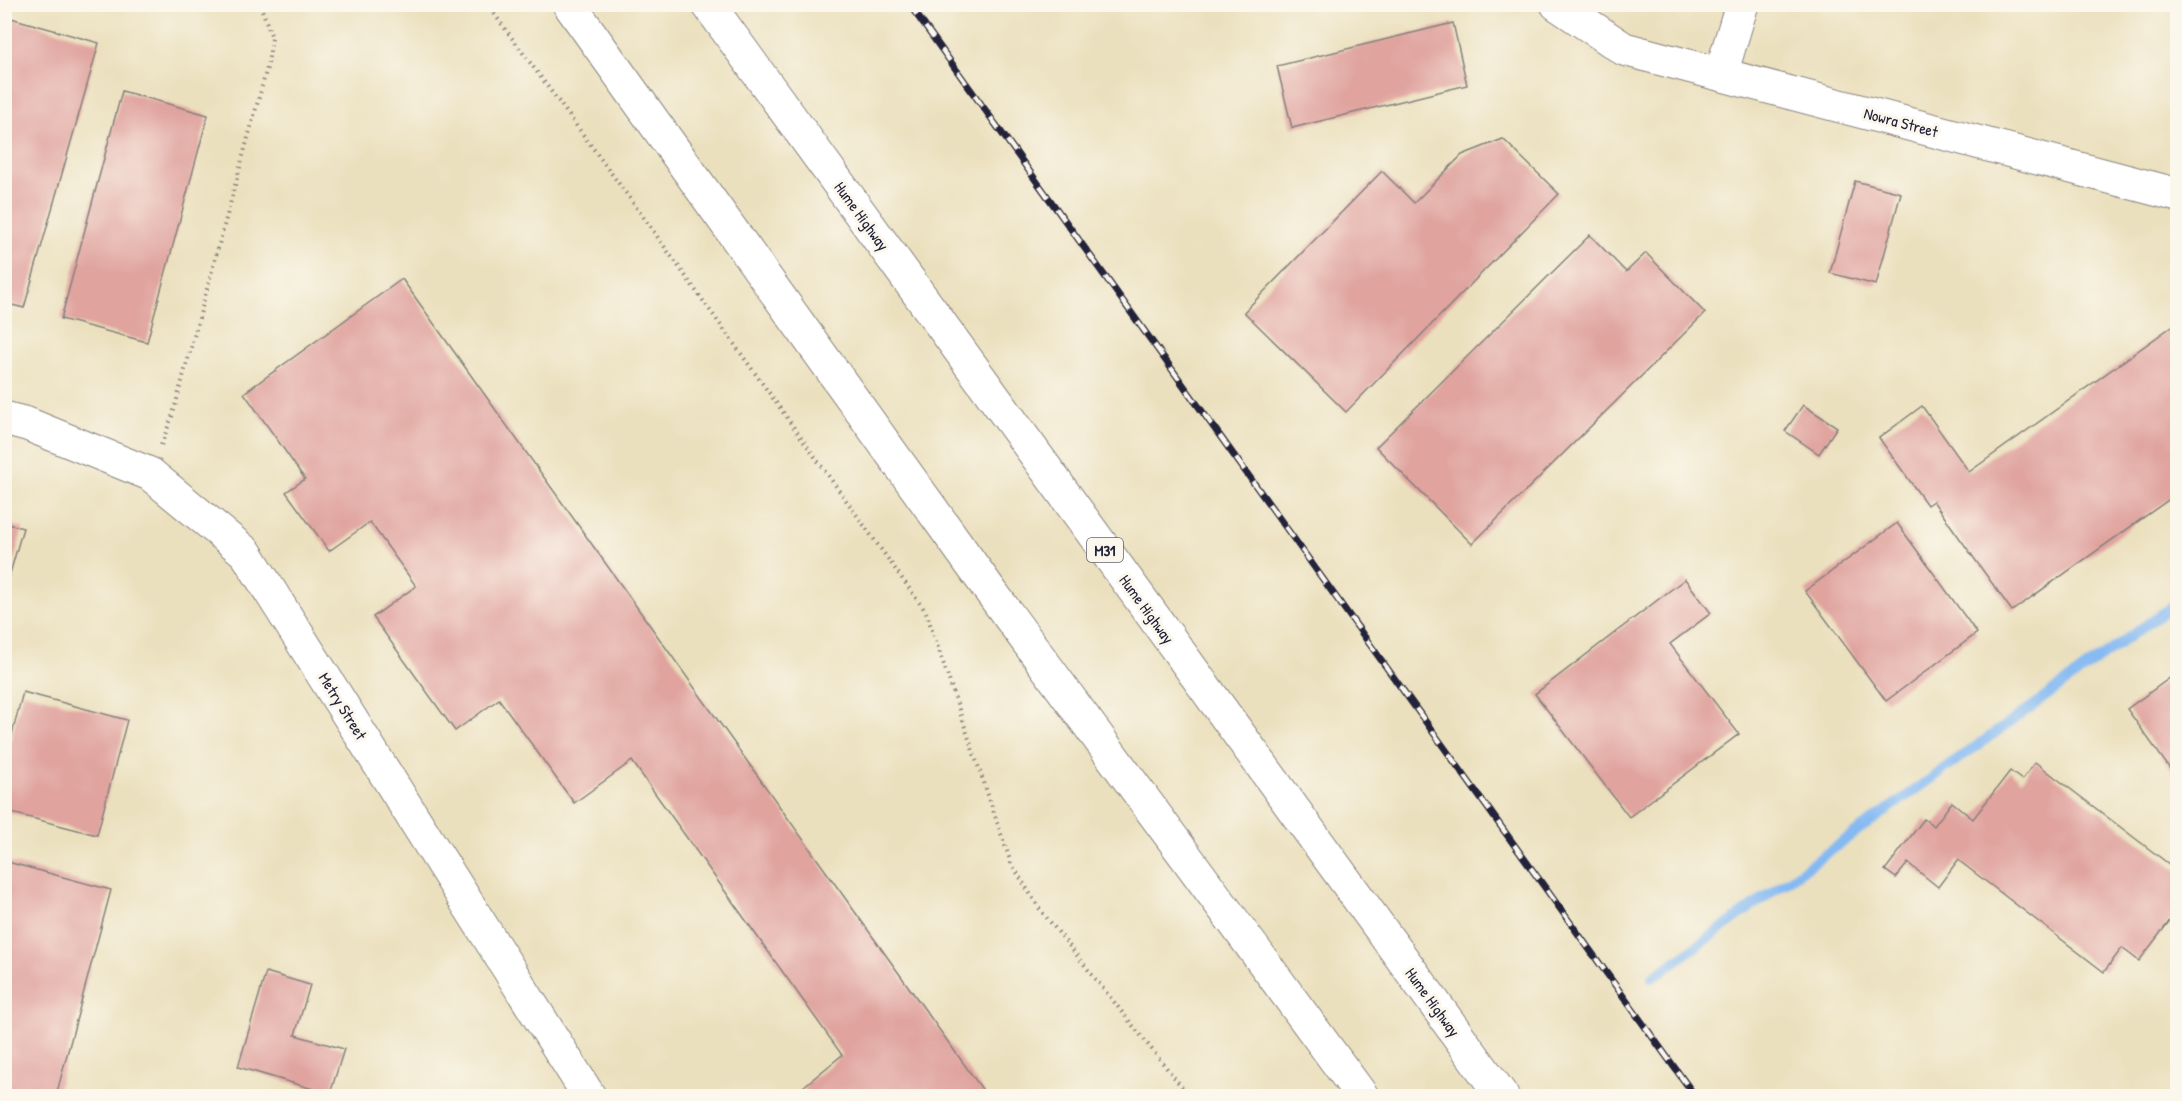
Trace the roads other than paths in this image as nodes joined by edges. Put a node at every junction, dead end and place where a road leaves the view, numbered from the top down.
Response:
1 (569, 4) edge
2 (708, 4) edge
3 (1557, 4) edge
4 (1742, 4) edge
5 (1721, 74) junction
6 (2178, 195) edge
7 (4, 418) edge
8 (589, 1096) edge
9 (1362, 1096) edge
10 (1502, 1096) edge

1 - 9 main road
2 - 10 main road, Hume Highway / M31
3 - 5 main road, Nowra Street
4 - 5 main road
5 - 6 main road, Nowra Street
7 - 8 main road, Metry Street

